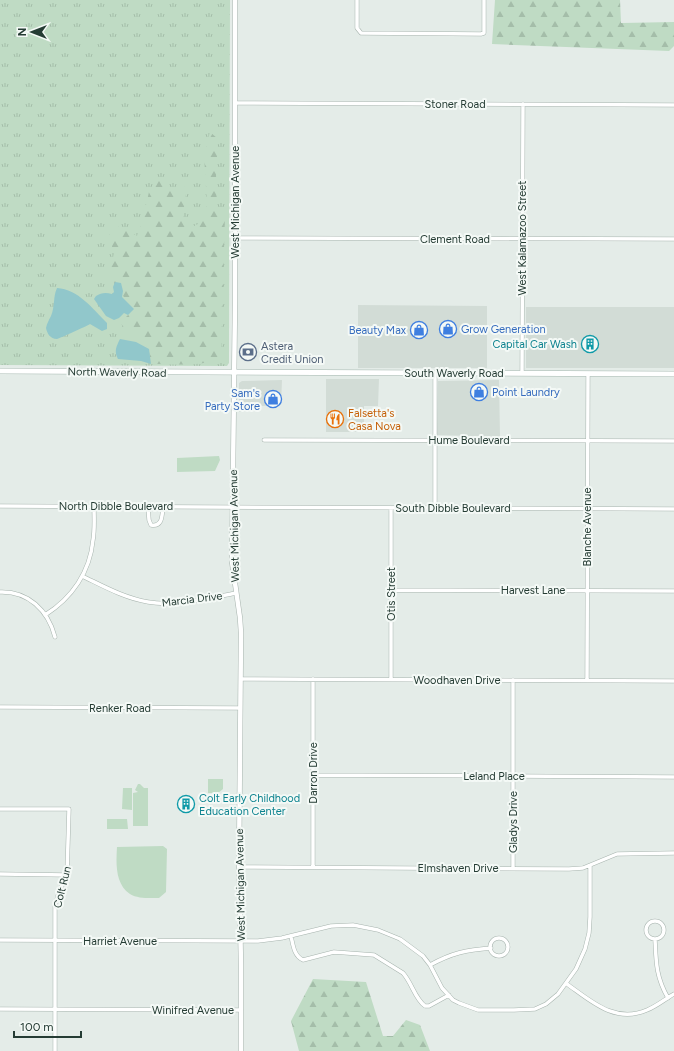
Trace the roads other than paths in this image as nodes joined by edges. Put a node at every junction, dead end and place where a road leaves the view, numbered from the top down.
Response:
1 (235, 0) edge
2 (357, 0) edge
3 (484, 0) edge
4 (235, 103) junction
5 (522, 104) junction
6 (674, 104) edge
7 (235, 238) junction
8 (522, 239) junction
9 (674, 239) edge
10 (0, 371) edge
11 (522, 372) junction
12 (234, 373) junction
13 (435, 373) junction
14 (588, 374) junction
15 (674, 374) edge
16 (264, 440) dead end
17 (434, 440) junction
18 (588, 441) junction
19 (674, 441) edge
20 (0, 506) edge
21 (94, 506) junction
22 (148, 506) junction
23 (163, 506) junction
24 (233, 508) junction
25 (391, 508) junction
26 (435, 508) junction
27 (587, 509) junction
28 (674, 509) edge
29 (82, 576) junction
30 (391, 590) junction
31 (587, 591) junction
32 (674, 591) edge
33 (0, 592) edge
34 (236, 593) junction
35 (45, 615) junction
36 (55, 637) dead end
37 (241, 679) junction
38 (313, 679) junction
39 (391, 679) junction
40 (513, 680) junction
41 (587, 680) junction
42 (674, 681) edge
43 (0, 707) edge
44 (240, 708) junction
45 (313, 775) junction
46 (513, 776) junction
47 (674, 777) edge
48 (0, 809) edge
49 (674, 853) edge
50 (590, 866) junction
51 (239, 867) junction
52 (313, 867) junction
53 (514, 868) junction
54 (0, 874) edge
55 (67, 875) junction
56 (291, 936) junction
57 (655, 939) junction
58 (0, 940) edge
59 (55, 940) junction
60 (240, 941) junction
61 (491, 948) junction
62 (430, 965) junction
63 (567, 984) junction
64 (674, 994) edge
65 (449, 996) junction
66 (668, 998) junction
67 (0, 1009) edge
68 (55, 1010) junction
69 (241, 1010) junction
70 (55, 1051) edge
71 (241, 1051) edge

1 - 4 street, West Michigan Avenue
2 - 3 street
4 - 5 street, Stoner Road
4 - 7 street, West Michigan Avenue
5 - 6 street, Stoner Road
5 - 8 street, West Kalamazoo Street
7 - 8 street, Clement Road
7 - 12 street, West Michigan Avenue
8 - 9 street, Clement Road
8 - 11 street, West Kalamazoo Street
10 - 12 main road, North Waverly Road
11 - 13 main road, South Waverly Road
11 - 14 main road, South Waverly Road
12 - 13 main road, South Waverly Road
12 - 24 street, West Michigan Avenue
13 - 17 street
14 - 15 main road, South Waverly Road
14 - 18 street, Blanche Avenue
16 - 17 street, Hume Boulevard
17 - 18 street, Hume Boulevard
17 - 26 street
18 - 19 street, Hume Boulevard
18 - 27 street, Blanche Avenue
20 - 21 street, North Dibble Boulevard
21 - 22 street, North Dibble Boulevard
21 - 29 street
22 - 23 street, North Dibble Boulevard
22 - 23 street
23 - 24 street, North Dibble Boulevard
24 - 25 street, South Dibble Boulevard
24 - 34 street, West Michigan Avenue
25 - 26 street, South Dibble Boulevard
25 - 30 street, Otis Street
26 - 27 street, South Dibble Boulevard
27 - 28 street, South Dibble Boulevard
27 - 31 street, Blanche Avenue
29 - 34 street, Marcia Drive
29 - 35 street
30 - 31 street, Harvest Lane
30 - 39 street, Otis Street
31 - 32 street, Harvest Lane
31 - 41 street, Blanche Avenue
33 - 35 street
34 - 37 street, West Michigan Avenue
35 - 36 street
37 - 38 street, Woodhaven Drive
37 - 44 street, West Michigan Avenue
38 - 39 street, Woodhaven Drive
38 - 45 street, Darron Drive
39 - 40 street, Woodhaven Drive
40 - 41 street, Woodhaven Drive
40 - 46 street, Gladys Drive
41 - 42 street, Woodhaven Drive
43 - 44 street, Renker Road
44 - 51 street, West Michigan Avenue
45 - 46 street, Leland Place
45 - 52 street, Darron Drive
46 - 47 street, Leland Place
46 - 53 street, Gladys Drive
48 - 55 street, Colt Run
49 - 50 street, Elmshaven Drive
50 - 53 street, Elmshaven Drive
50 - 63 street
51 - 52 street, Elmshaven Drive
51 - 60 street, West Michigan Avenue
52 - 53 street, Elmshaven Drive
54 - 55 street
55 - 59 street, Colt Run
56 - 60 street, Harriet Avenue
56 - 62 street, Harriet Avenue
56 - 65 street
57 - 57 street
57 - 66 street
58 - 59 street, Harriet Avenue
59 - 60 street, Harriet Avenue
59 - 68 street, Colt Run
60 - 69 street, West Michigan Avenue
61 - 61 street
61 - 62 street
62 - 65 street, Harriet Avenue
63 - 65 street
63 - 66 street
64 - 66 street
67 - 68 street, Winifred Avenue
68 - 69 street, Winifred Avenue
68 - 70 street, Colt Run
69 - 71 street, West Michigan Avenue

